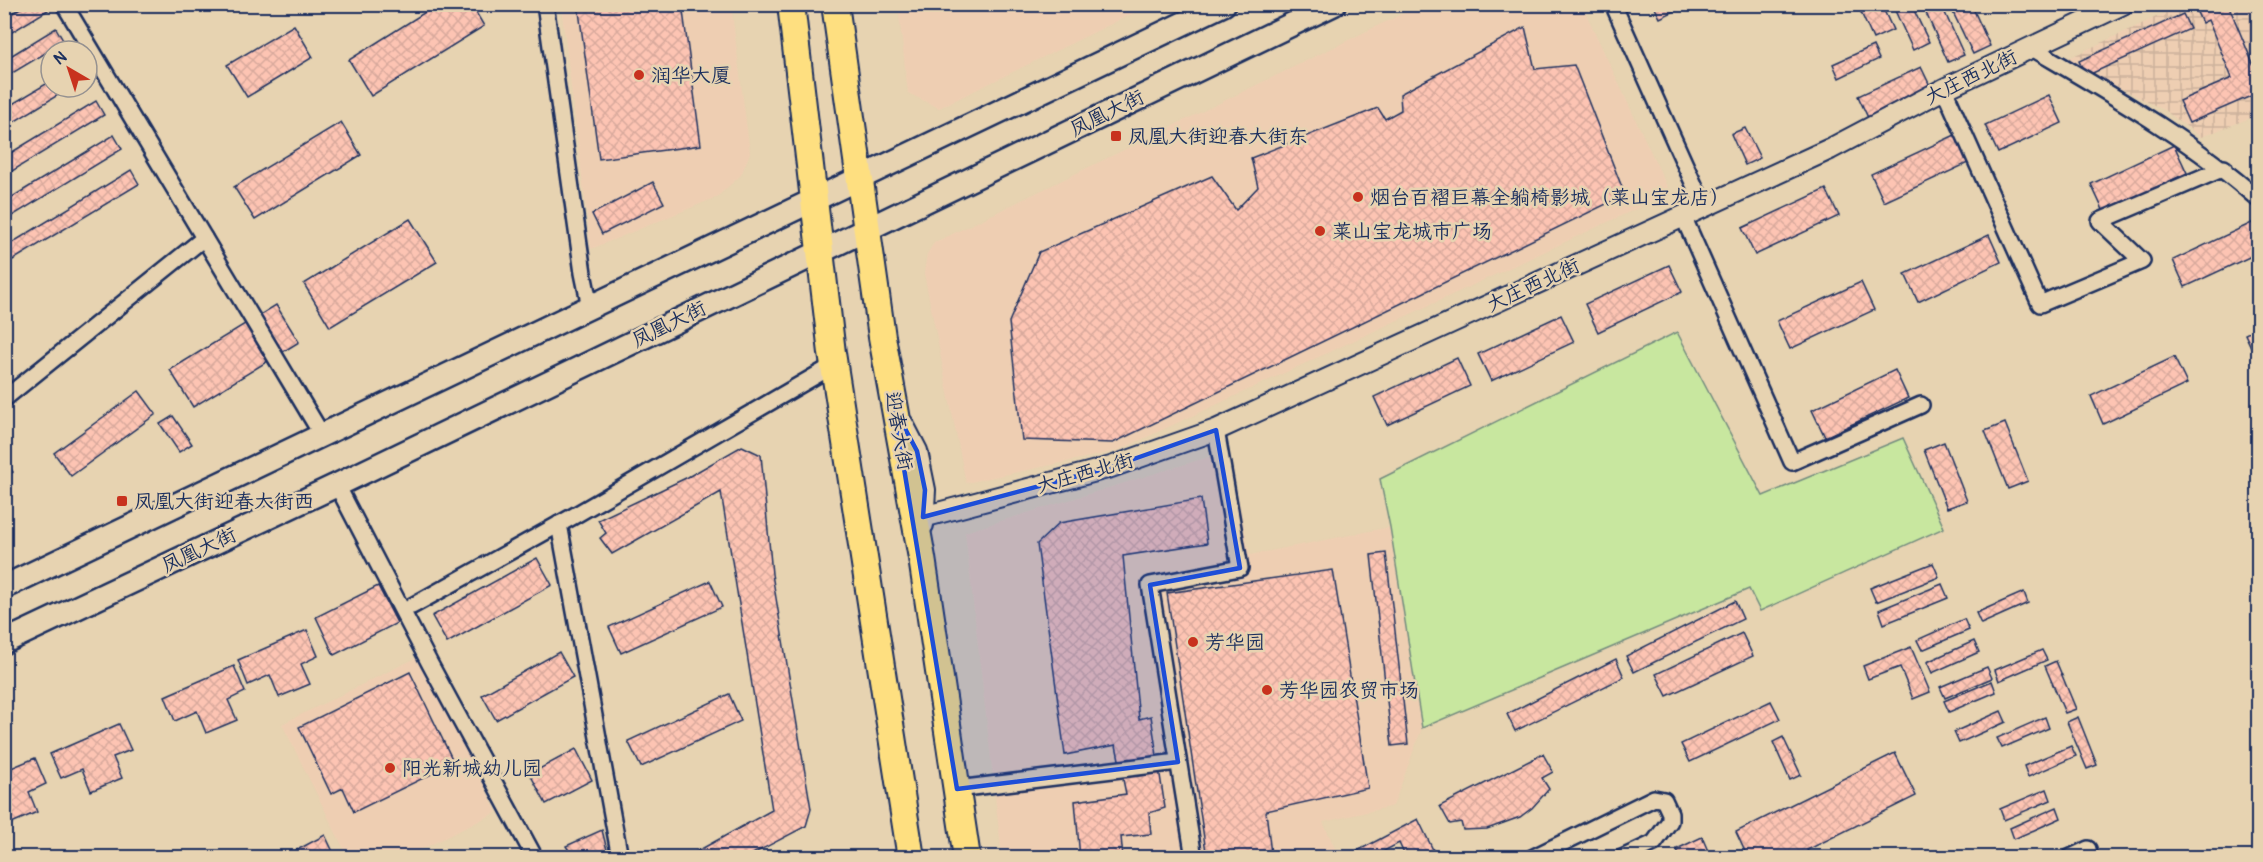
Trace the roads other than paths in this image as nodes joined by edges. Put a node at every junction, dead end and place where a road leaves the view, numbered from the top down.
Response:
1 (64, 4) edge
2 (545, 4) edge
3 (791, 4) edge
4 (835, 4) edge
5 (1224, 4) edge
6 (1334, 4) edge
7 (1613, 4) edge
8 (2122, 4) edge
9 (2032, 48) junction
10 (1944, 89) junction
11 (2224, 168) junction
12 (860, 178) junction
13 (2259, 199) edge
14 (814, 201) junction
15 (1704, 207) junction
16 (1683, 216) junction
17 (867, 229) junction
18 (204, 238) junction
19 (820, 251) junction
20 (590, 307) junction
21 (834, 365) junction
22 (4, 399) edge
23 (1921, 405) dead end
24 (894, 408) junction
25 (1216, 430) junction
26 (322, 435) junction
27 (337, 484) junction
28 (923, 517) junction
29 (559, 524) junction
30 (922, 558) junction
31 (4, 587) edge
32 (412, 606) dead end
33 (4, 642) edge
34 (1178, 762) junction
35 (957, 789) junction
36 (2088, 849) dead end
37 (535, 858) edge
38 (620, 858) edge
39 (911, 858) edge
40 (967, 858) edge
41 (1194, 858) edge
42 (1532, 858) edge
43 (1622, 858) edge
44 (2069, 858) edge

1 - 18 street
2 - 20 street
3 - 14 main road
4 - 12 main road, 迎春大街
5 - 12 main road
6 - 17 main road, 凤凰大街
7 - 15 street
8 - 9 street, 大庄西北街
9 - 10 street, 大庄西北街
9 - 11 street
10 - 11 street
10 - 15 street, 大庄西北街
11 - 13 street
12 - 14 main road
12 - 17 main road, 迎春大街
14 - 19 main road
14 - 20 main road
15 - 16 street, 大庄西北街
16 - 23 street
16 - 25 street, 大庄西北街
17 - 19 main road, 凤凰大街
17 - 24 main road, 迎春大街
18 - 22 street
18 - 26 street
19 - 21 main road
19 - 27 main road, 凤凰大街
20 - 26 main road
21 - 29 street
21 - 39 main road
24 - 28 street
24 - 30 main road, 迎春大街
25 - 28 street, 大庄西北街
25 - 34 street
26 - 31 main road
27 - 33 main road, 凤凰大街
27 - 37 street
28 - 30 street
29 - 32 street
29 - 38 street
30 - 35 main road, 迎春大街
34 - 35 street
34 - 41 street
35 - 40 main road, 迎春大街
36 - 44 street
42 - 43 street

